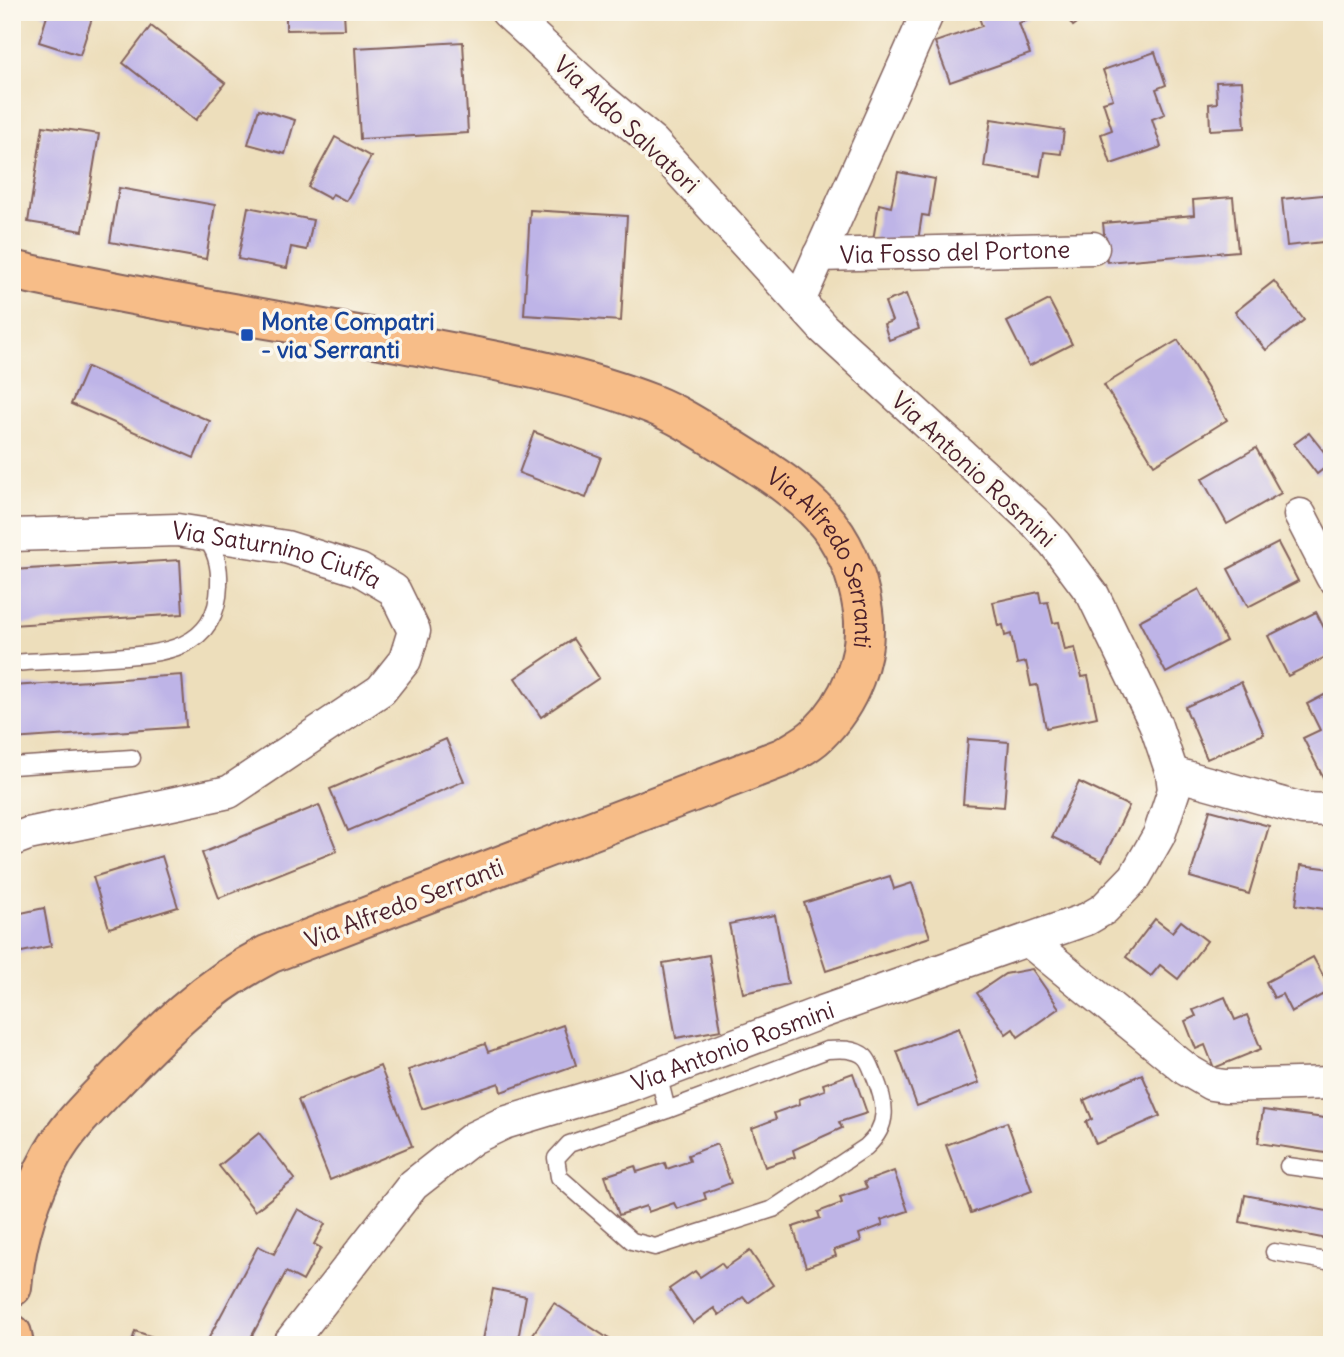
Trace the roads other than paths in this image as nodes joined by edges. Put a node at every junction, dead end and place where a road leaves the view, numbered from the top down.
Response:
1 (507, 12) edge
2 (928, 12) edge
3 (1093, 248) dead end
4 (819, 255) junction
5 (12, 270) edge
6 (799, 301) junction
7 (1300, 515) dead end
8 (197, 533) junction
9 (12, 535) edge
10 (1332, 577) edge
11 (12, 663) edge
12 (132, 758) dead end
13 (12, 766) edge
14 (1172, 773) junction
15 (1332, 810) edge
16 (12, 841) edge
17 (1029, 941) junction
18 (658, 1074) junction
19 (1332, 1083) edge
20 (667, 1110) junction
21 (1288, 1166) dead end
22 (1332, 1172) edge
23 (1274, 1252) dead end
24 (1332, 1262) edge
25 (12, 1287) edge
26 (12, 1334) edge
27 (14, 1345) edge
28 (288, 1345) edge

1 - 6 street, Via Aldo Salvatori
2 - 4 street, Via Fosso del Portone
3 - 4 street, Via Fosso del Portone
4 - 6 street, Via Fosso del Portone
5 - 25 main road, Via Alfredo Serranti
6 - 14 street, Via Antonio Rosmini
7 - 10 street
8 - 9 street, Via Saturnino Ciuffa
8 - 11 lane
8 - 16 street, Via Saturnino Ciuffa
12 - 13 lane
14 - 15 street
14 - 17 street, Via Antonio Rosmini
17 - 18 street, Via Antonio Rosmini
17 - 19 street
18 - 20 lane
18 - 28 street, Via Antonio Rosmini
20 - 20 lane
21 - 22 lane
23 - 24 lane
26 - 27 main road

